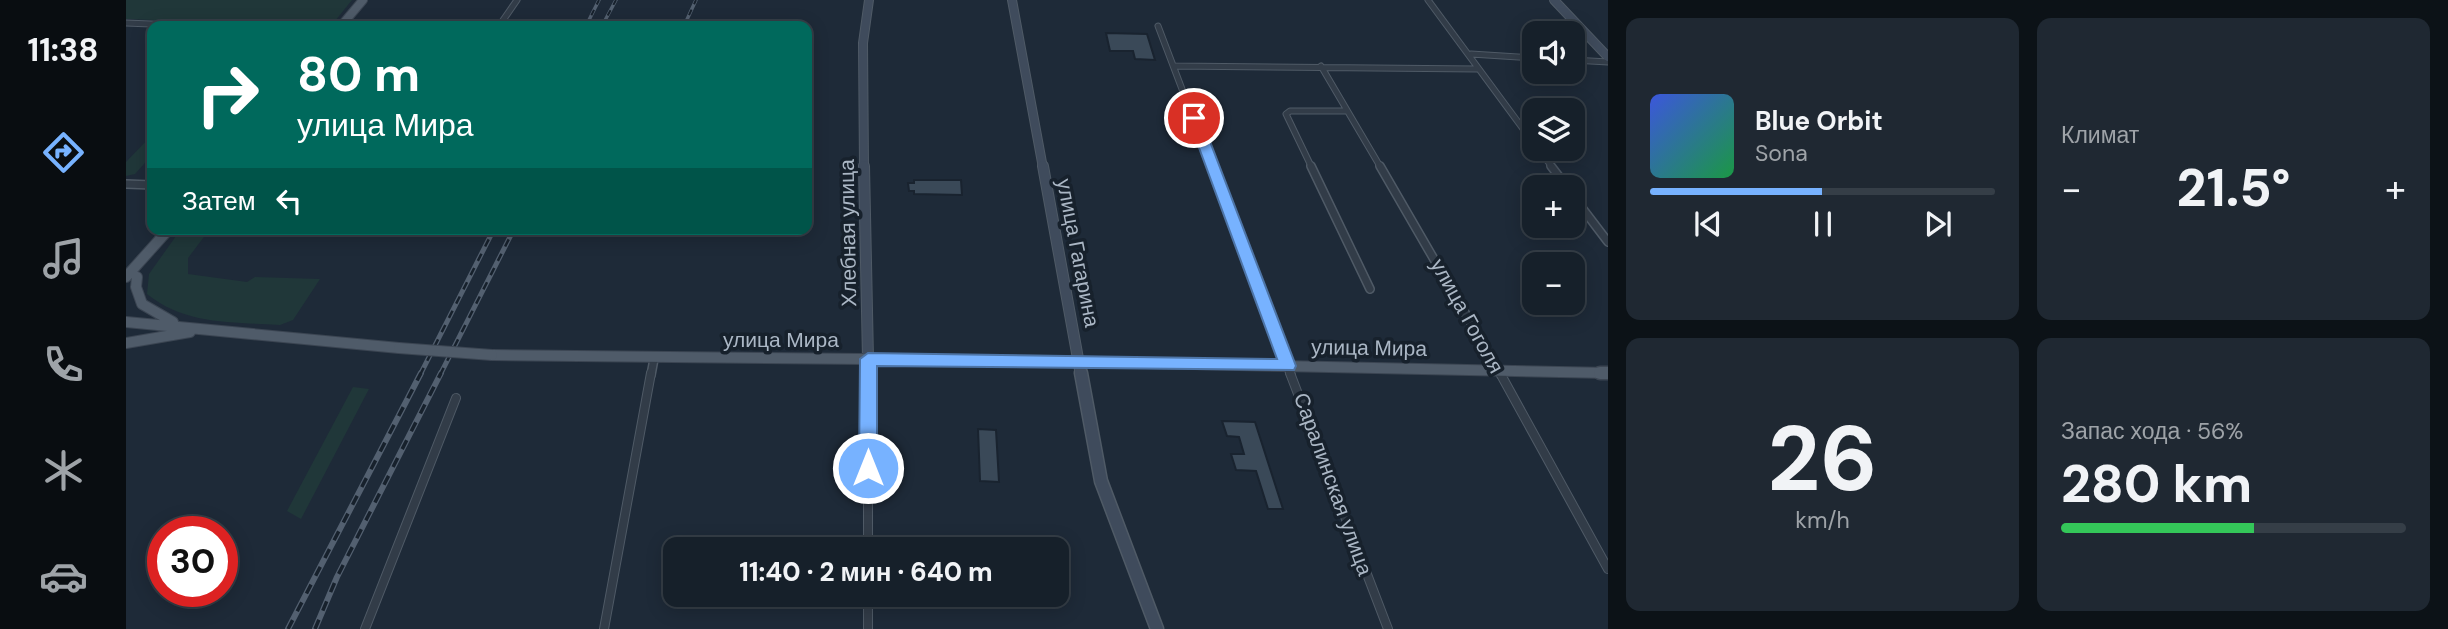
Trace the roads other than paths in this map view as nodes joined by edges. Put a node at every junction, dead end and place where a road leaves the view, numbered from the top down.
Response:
1 (362, 0) edge
2 (517, 0) edge
3 (869, 0) edge
4 (1012, 0) edge
5 (1428, 0) edge
6 (1554, 0) edge
7 (345, 21) edge
8 (502, 21) edge
9 (126, 23) edge
10 (147, 24) edge
11 (1158, 26) dead end
12 (1471, 54) junction
13 (1522, 57) edge
14 (1608, 59) edge
15 (1585, 60) edge
16 (1175, 66) junction
17 (1321, 66) junction
18 (1477, 69) junction
19 (1347, 111) junction
20 (1522, 128) edge
21 (1547, 161) edge
22 (1558, 175) edge
23 (126, 184) edge
24 (147, 185) edge
25 (1585, 212) edge
26 (164, 235) edge
27 (1608, 242) edge
28 (131, 277) edge
29 (1370, 289) dead end
30 (126, 294) edge
31 (126, 322) edge
32 (206, 330) junction
33 (126, 343) edge
34 (654, 359) junction
35 (868, 359) junction
36 (1078, 362) junction
37 (1288, 366) junction
38 (1498, 370) junction
39 (1608, 373) edge
40 (456, 398) dead end
41 (868, 537) edge
42 (1608, 569) edge
43 (868, 607) edge
44 (365, 629) edge
45 (604, 629) edge
46 (868, 629) edge
47 (1157, 629) edge
48 (1388, 629) edge

1 - 7 main road
2 - 8 street
3 - 35 street, Хлебная улица
4 - 36 street, улица Гагарина
5 - 12 street
6 - 14 street
9 - 10 street
11 - 16 street, Саралинская улица
12 - 13 street
12 - 18 street
14 - 15 street
16 - 17 street
16 - 37 street, Саралинская улица
17 - 18 street
17 - 19 street, улица Гоголя
18 - 20 street
19 - 29 street
19 - 38 street, улица Гоголя
21 - 22 street
23 - 24 street
25 - 27 street
26 - 28 main road
28 - 30 main road
28 - 32 main road
31 - 32 main road
32 - 33 main road
32 - 34 main road, улица Мира, bridge
34 - 35 main road, улица Мира
34 - 45 street
35 - 36 main road, улица Мира
35 - 41 street, Хлебная улица
36 - 37 main road, улица Мира
36 - 47 street, улица Гагарина
37 - 38 main road, улица Мира
37 - 48 street, Саралинская улица
38 - 39 main road, улица Мира
38 - 42 street, улица Гоголя
40 - 44 street
43 - 46 street

